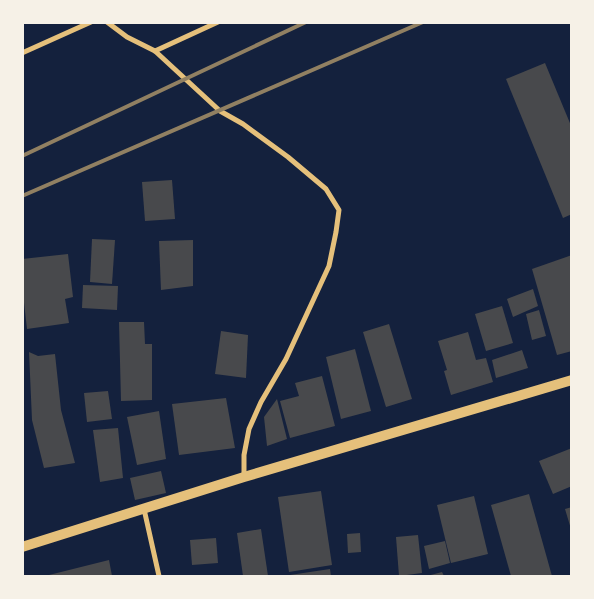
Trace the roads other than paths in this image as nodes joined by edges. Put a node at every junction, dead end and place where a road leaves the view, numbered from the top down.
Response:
1 (90, 22) edge
2 (108, 22) edge
3 (218, 22) edge
4 (155, 51) junction
5 (22, 53) edge
6 (572, 380) edge
7 (244, 477) junction
8 (144, 508) junction
9 (22, 547) edge
10 (159, 576) edge

1 - 5 street
2 - 4 street
3 - 4 street
4 - 7 street
6 - 7 main road
7 - 8 main road
8 - 9 main road
8 - 10 street

